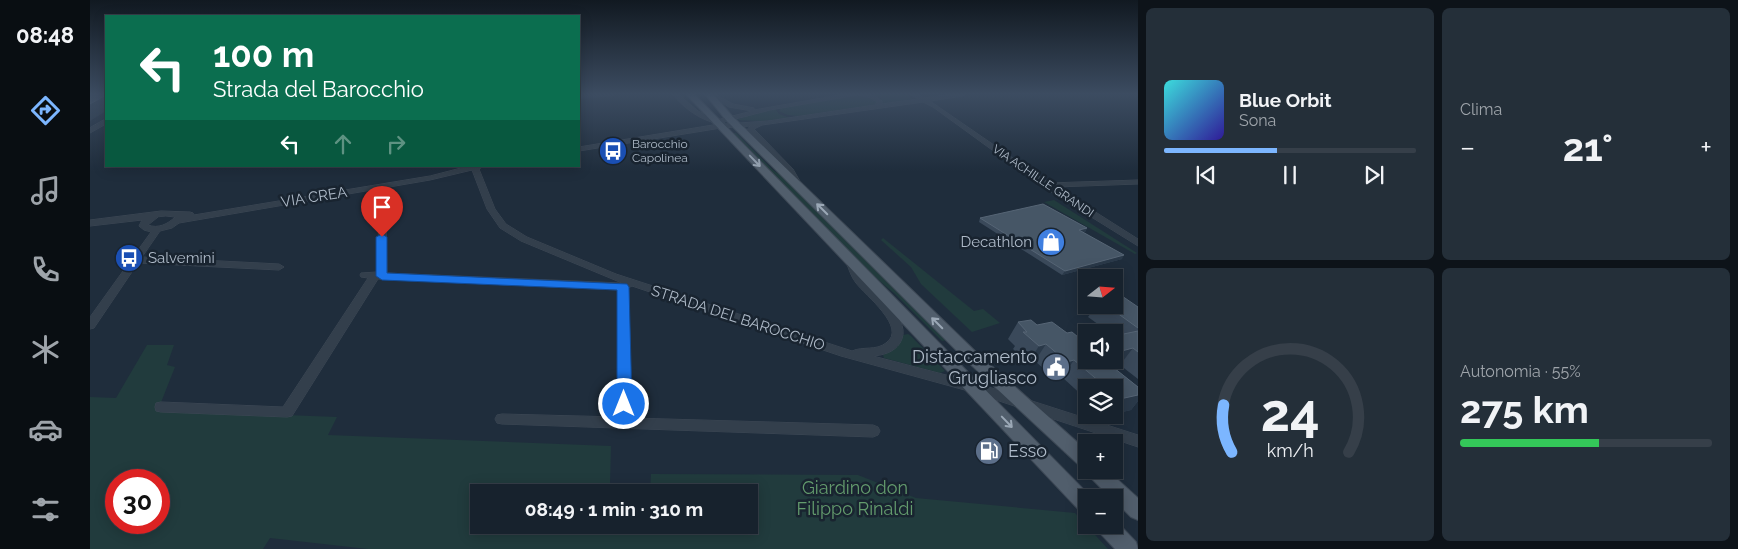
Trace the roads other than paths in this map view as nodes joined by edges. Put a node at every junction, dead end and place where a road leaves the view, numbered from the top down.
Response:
1 (730, 119) edge
2 (710, 120) edge
3 (714, 120) edge
4 (729, 120) edge
5 (729, 120) edge
6 (736, 120) edge
7 (792, 120) edge
8 (955, 120) edge
9 (105, 122) edge
10 (768, 123) junction
11 (718, 124) junction
12 (90, 131) edge
13 (580, 145) edge
14 (580, 149) edge
15 (461, 167) edge
16 (476, 167) edge
17 (416, 180) junction
18 (1138, 182) edge
19 (1046, 185) junction
20 (799, 186) junction
21 (156, 215) junction
22 (178, 218) junction
23 (382, 218) dead end
24 (144, 223) junction
25 (90, 226) edge
26 (157, 229) junction
27 (1138, 243) edge
28 (849, 259) junction
29 (135, 260) junction
30 (279, 267) dead end
31 (374, 276) junction
32 (627, 285) junction
33 (90, 325) edge
34 (845, 353) junction
35 (973, 386) junction
36 (1022, 402) junction
37 (161, 407) dead end
38 (502, 419) dead end
39 (624, 423) junction
40 (873, 431) dead end
41 (1138, 441) edge
42 (1078, 454) edge
43 (1105, 479) edge
44 (1078, 496) edge
45 (1136, 506) edge
46 (1115, 534) edge
47 (1129, 549) edge

1 - 20 main road
2 - 11 street
3 - 11 main road
4 - 11 street
5 - 11 street
6 - 10 street
7 - 10 street
8 - 19 street, VIA ACHILLE GRANDI
9 - 12 street
10 - 20 street
11 - 13 street
11 - 14 street
11 -> 28 main road
15 - 17 street, VIA CREA
16 - 17 street, VIA CREA
16 - 32 street, STRADA DEL BAROCCHIO
17 - 22 street, VIA CREA
18 - 19 street
19 - 27 street, VIA ACHILLE GRANDI
36 -> 20 main road
21 - 22 street
21 - 24 street
21 - 25 street
22 - 26 street
23 - 31 street
24 - 25 street
24 - 26 street
26 - 29 street
28 - 34 street, STRADA DEL BAROCCHIO
28 - 35 main road
29 - 30 street
29 - 33 street
31 - 32 street, STRADA DEL BAROCCHIO
31 - 37 street
32 - 34 street, STRADA DEL BAROCCHIO
32 - 39 street
34 - 35 street, STRADA DEL BAROCCHIO
35 - 36 street, STRADA DEL BAROCCHIO
35 -> 44 main road
36 - 41 street, STRADA DEL BAROCCHIO
36 - 42 main road
38 - 39 street
39 - 40 street
43 - 45 main road
46 - 47 main road

